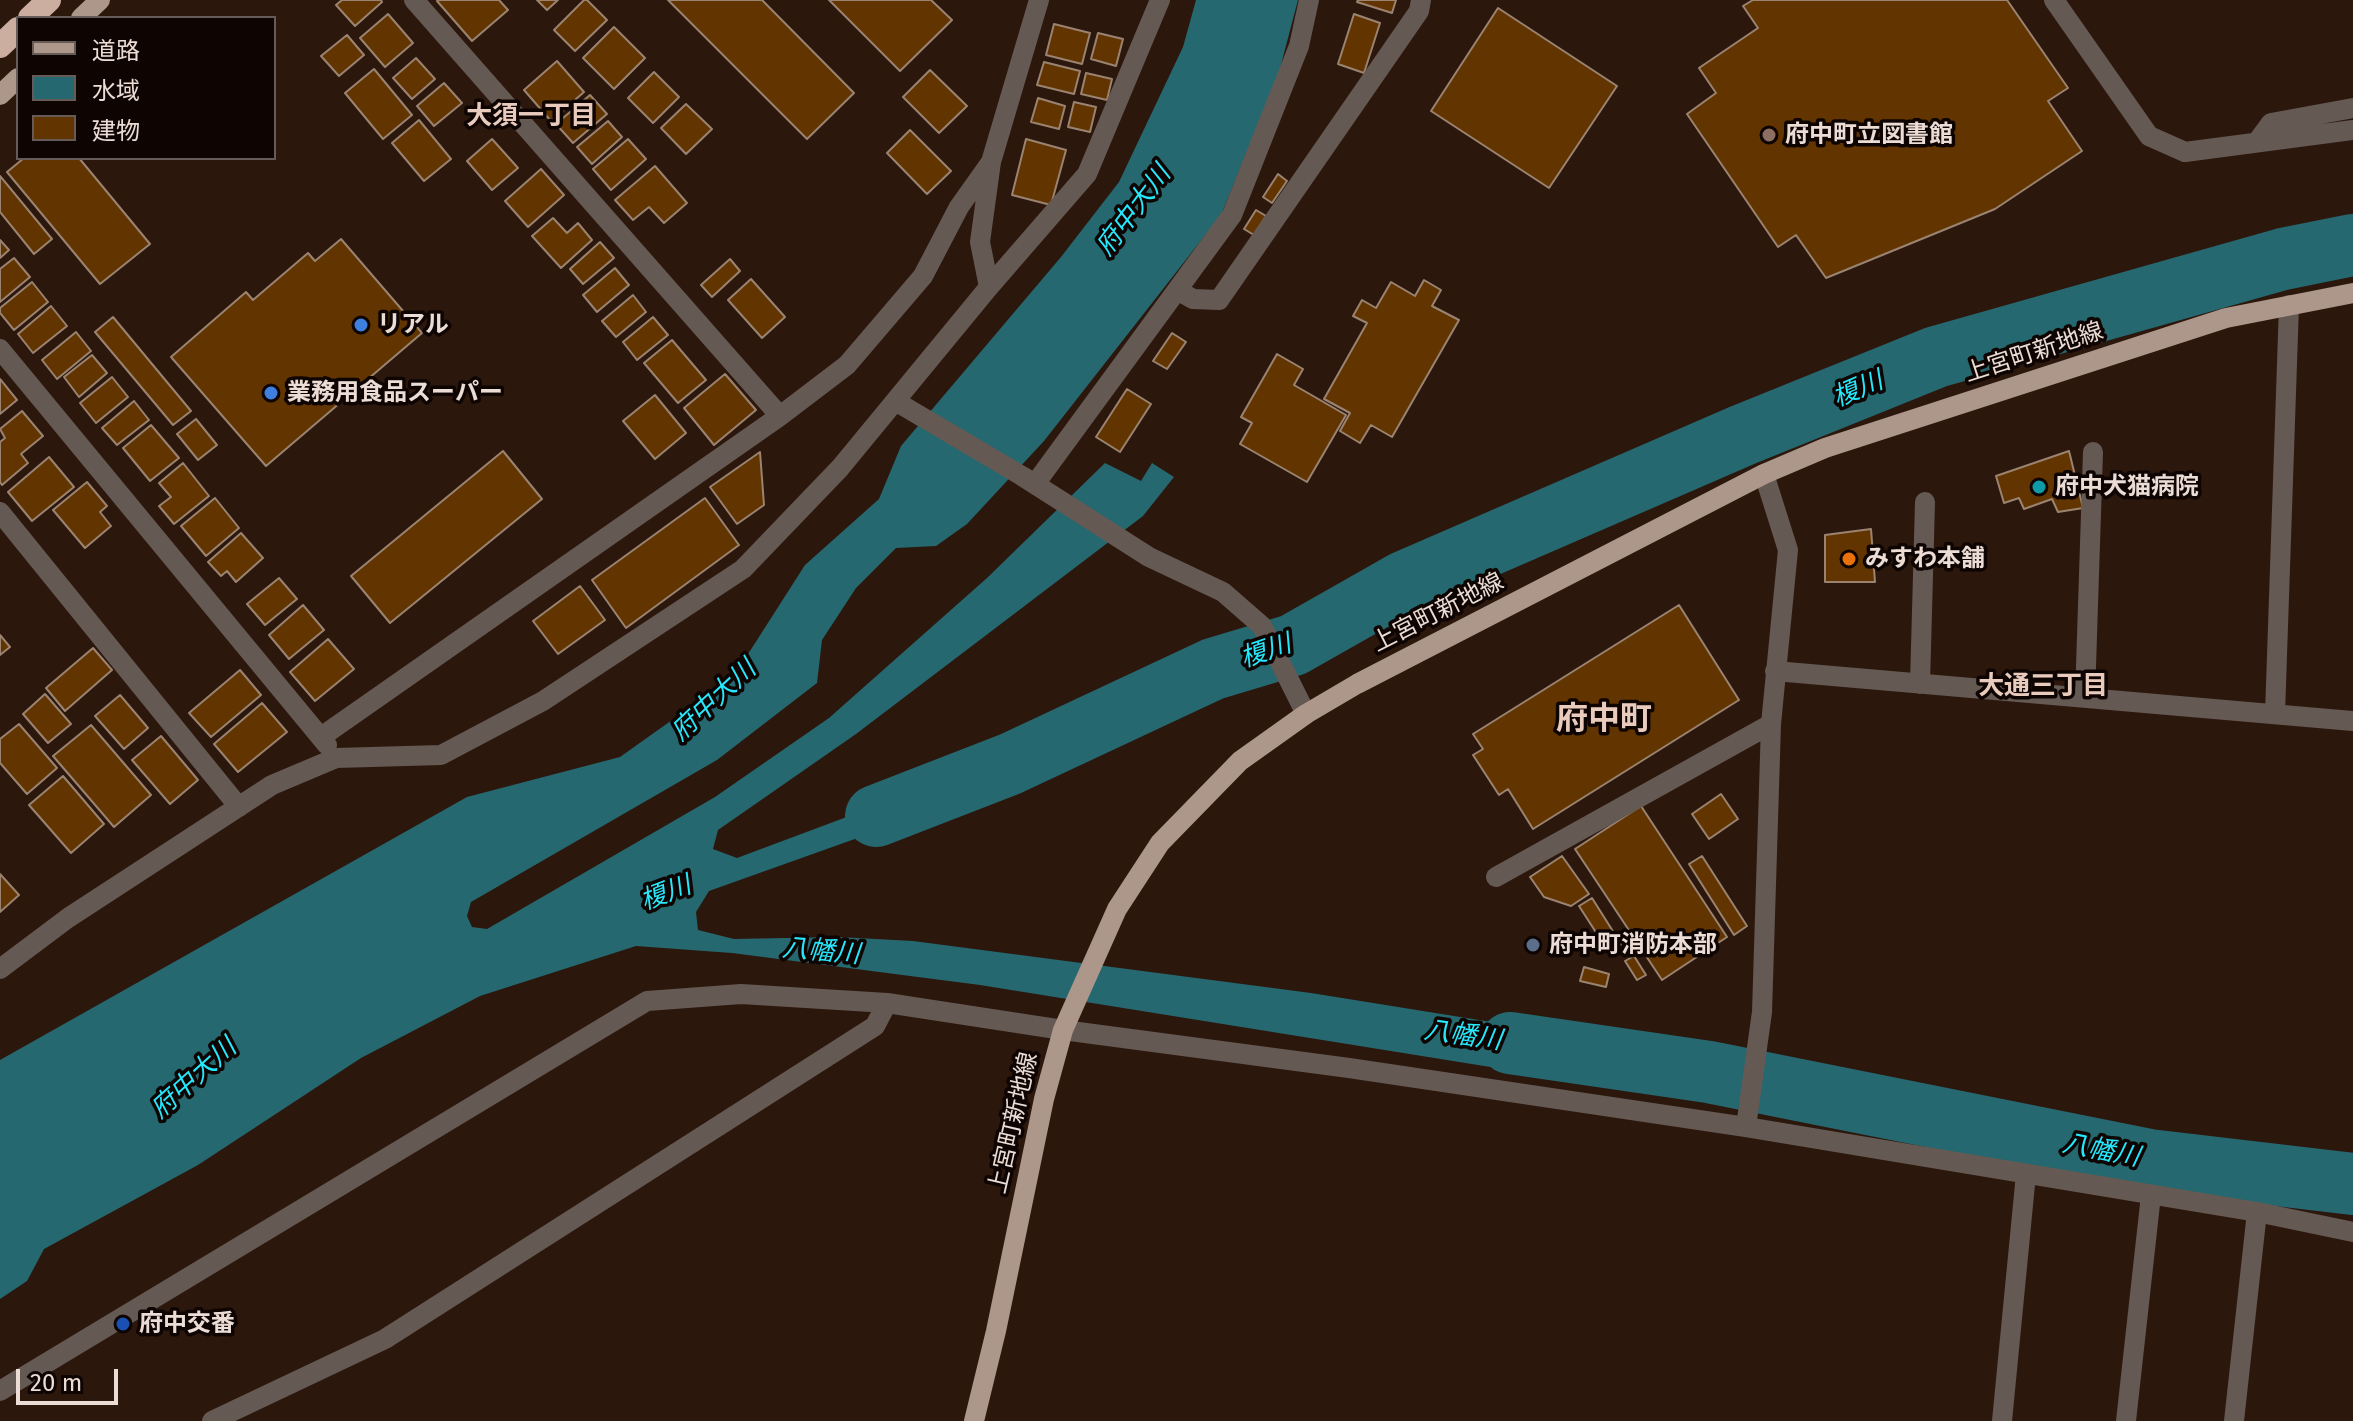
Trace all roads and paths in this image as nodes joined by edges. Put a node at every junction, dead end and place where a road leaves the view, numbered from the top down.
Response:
1 (49, 0) edge
2 (100, 0) edge
3 (414, 0) edge
4 (1039, 0) edge
5 (1160, 0) edge
6 (1309, 0) edge
7 (1421, 0) edge
8 (2054, 0) edge
9 (32, 16) edge
10 (83, 16) edge
11 (16, 80) edge
12 (0, 95) edge
13 (2353, 108) edge
14 (2353, 130) edge
15 (2257, 142) junction
16 (991, 162) junction
17 (989, 287) junction
18 (1177, 290) junction
19 (2353, 293) edge
20 (2289, 305) junction
21 (0, 349) edge
22 (895, 401) junction
23 (780, 416) junction
24 (2093, 452) dead end
25 (1764, 474) junction
26 (1028, 480) junction
27 (1925, 502) dead end
28 (0, 512) edge
29 (1775, 671) junction
30 (1920, 684) junction
31 (2085, 697) junction
32 (1306, 714) junction
33 (2275, 714) junction
34 (2353, 721) edge
35 (1771, 724) junction
36 (321, 737) junction
37 (336, 758) junction
38 (239, 807) junction
39 (1496, 877) dead end
40 (0, 969) edge
41 (887, 1003) junction
42 (1063, 1030) junction
43 (1746, 1127) junction
44 (2026, 1174) junction
45 (2151, 1195) junction
46 (2257, 1212) junction
47 (2353, 1232) edge
48 (0, 1391) edge
49 (212, 1421) edge
50 (974, 1421) edge
51 (2002, 1421) edge
52 (2126, 1421) edge
53 (2234, 1421) edge

1 - 9 highway
2 - 10 main road
3 - 23 street
4 - 16 street
5 - 17 street
6 - 18 street
7 - 18 street
8 - 15 street
11 - 12 main road
13 - 15 street
14 - 15 street
16 - 17 street
16 - 23 street
17 - 22 street
18 - 26 street
19 - 20 main road, 上宮町新地線
20 - 25 main road, 上宮町新地線
20 - 33 street
21 - 36 street
22 - 26 street
22 - 37 street
23 - 36 street
24 - 31 street
25 - 29 street
25 - 32 main road, 上宮町新地線
26 - 32 street
27 - 30 street
28 - 38 street
29 - 30 street
29 - 35 street
30 - 31 street
31 - 33 street
32 - 42 main road, 上宮町新地線
33 - 34 street
35 - 39 street
35 - 43 street
36 - 37 street
37 - 38 street
38 - 40 street
41 - 42 street
41 - 48 street
41 - 49 street
42 - 43 street
42 - 50 main road, 上宮町新地線
43 - 44 street
44 - 45 street
44 - 51 street
45 - 46 street
45 - 52 street
46 - 47 street
46 - 53 street

